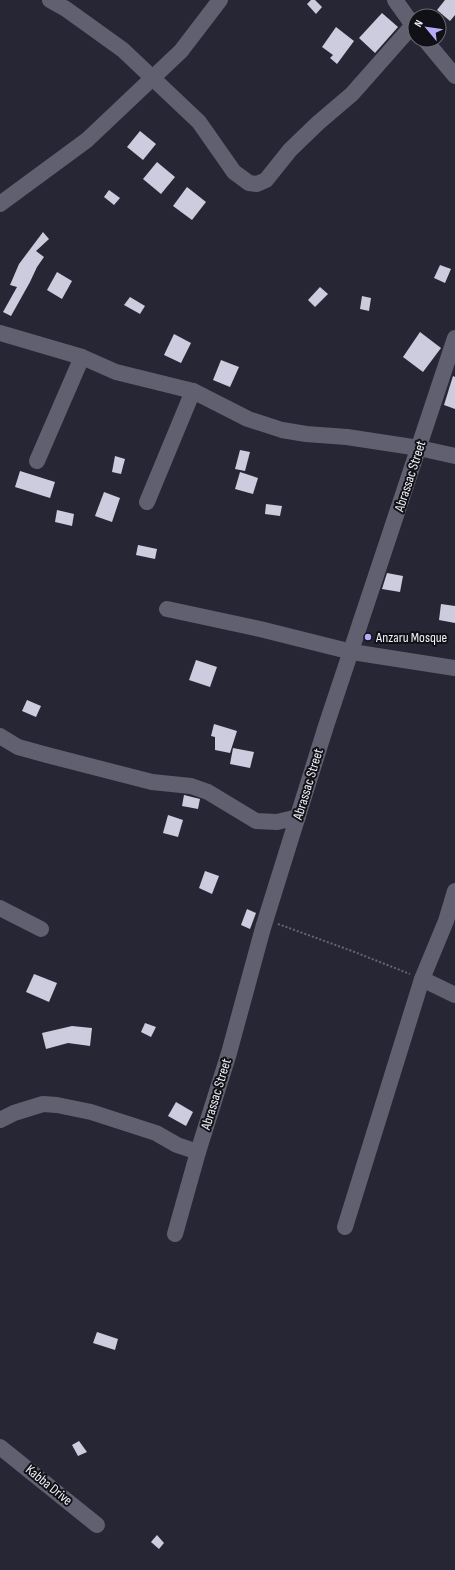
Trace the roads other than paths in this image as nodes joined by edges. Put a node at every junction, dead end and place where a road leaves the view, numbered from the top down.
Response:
1 (50, 0) edge
2 (220, 0) edge
3 (395, 0) edge
4 (407, 16) edge
5 (407, 34) edge
6 (432, 48) edge
7 (455, 76) edge
8 (152, 78) junction
9 (2, 198) edge
10 (0, 333) edge
11 (455, 338) edge
12 (82, 357) junction
13 (192, 391) junction
14 (419, 448) junction
15 (455, 456) edge
16 (37, 461) dead end
17 (147, 502) dead end
18 (167, 609) dead end
19 (352, 652) junction
20 (455, 668) edge
21 (0, 736) edge
22 (298, 817) junction
23 (455, 891) edge
24 (0, 908) edge
25 (41, 929) dead end
26 (422, 979) junction
27 (455, 995) edge
28 (0, 1120) edge
29 (198, 1152) junction
30 (345, 1227) dead end
31 (175, 1234) dead end
32 (0, 1447) edge
33 (97, 1525) dead end

1 - 8 street
2 - 8 street
3 - 4 street
5 - 8 street
6 - 7 street
8 - 9 street
10 - 12 street
11 - 14 street, Abrassac Street
12 - 13 street
12 - 16 street
13 - 14 street
13 - 17 street
14 - 15 street
14 - 19 street, Abrassac Street
18 - 19 street
19 - 20 street
19 - 22 street, Abrassac Street
21 - 22 street
22 - 29 street, Abrassac Street
23 - 26 street
24 - 25 street
26 - 27 street
26 - 30 street
28 - 29 street
29 - 31 street, Abrassac Street
32 - 33 street, Kabba Drive

